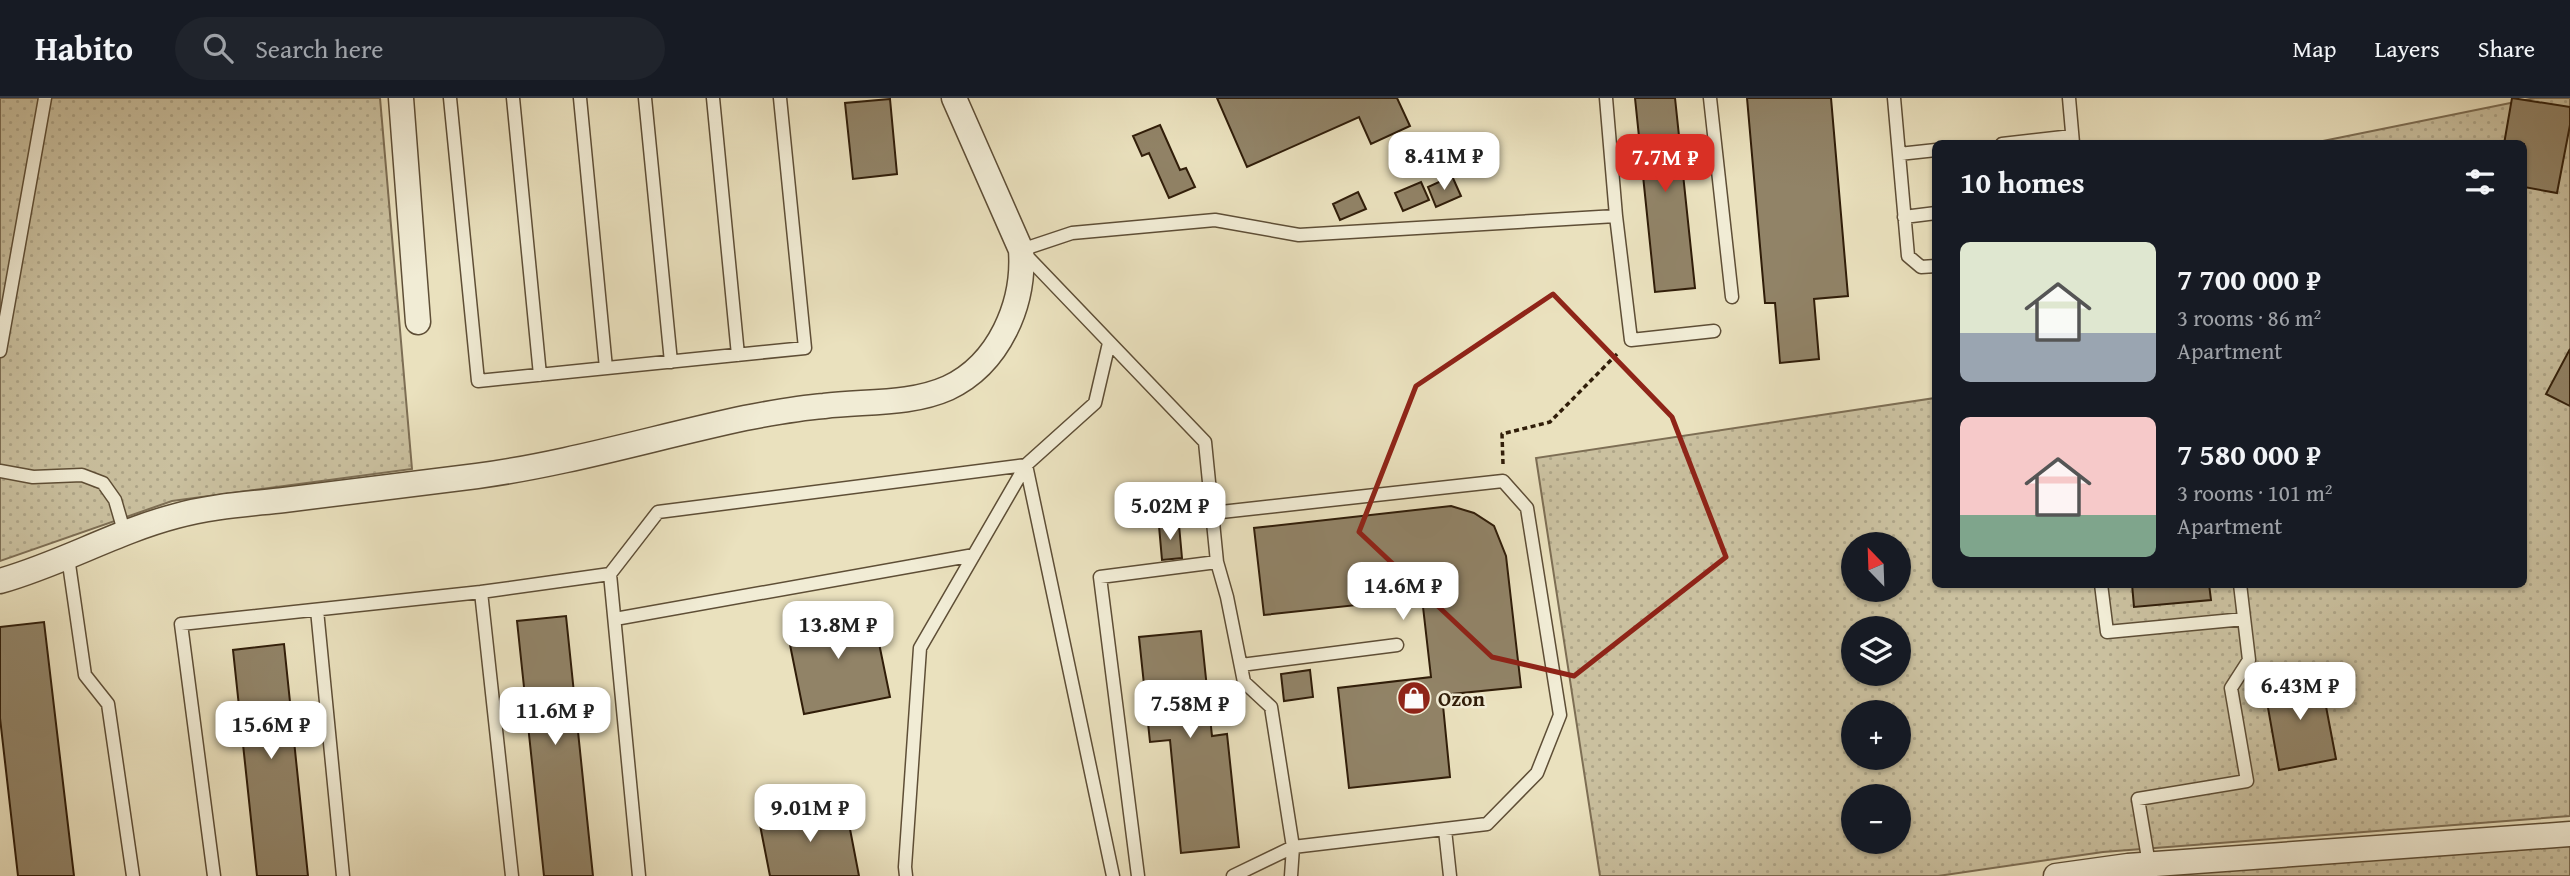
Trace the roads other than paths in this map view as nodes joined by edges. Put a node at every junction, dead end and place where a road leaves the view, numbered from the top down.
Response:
1 (45, 98) edge
2 (401, 98) edge
3 (450, 98) edge
4 (513, 98) edge
5 (580, 98) edge
6 (645, 98) edge
7 (713, 98) edge
8 (780, 98) edge
9 (954, 98) edge
10 (1606, 98) edge
11 (1710, 98) edge
12 (1894, 98) edge
13 (2069, 98) edge
14 (2072, 140) edge
15 (1932, 150) edge
16 (1899, 154) junction
17 (1932, 214) edge
18 (1616, 216) junction
19 (1904, 217) junction
20 (1021, 250) junction
21 (1932, 266) edge
22 (1732, 297) dead end
23 (418, 322) dead end
24 (1714, 331) dead end
25 (1109, 343) junction
26 (0, 351) edge
27 (738, 355) junction
28 (671, 362) junction
29 (606, 368) junction
30 (540, 375) junction
31 (1026, 465) junction
32 (0, 471) edge
33 (1212, 513) junction
34 (124, 531) junction
35 (974, 555) junction
36 (68, 556) junction
37 (1217, 562) junction
38 (610, 573) junction
39 (0, 581) edge
40 (2102, 588) edge
41 (2240, 588) edge
42 (481, 592) junction
43 (317, 610) junction
44 (615, 619) junction
45 (2244, 619) junction
46 (1397, 645) dead end
47 (1241, 665) junction
48 (1444, 830) junction
49 (2570, 834) edge
50 (1293, 847) junction
51 (2149, 864) junction
52 (133, 876) edge
53 (214, 876) edge
54 (343, 876) edge
55 (512, 876) edge
56 (639, 876) edge
57 (906, 876) edge
58 (1113, 876) edge
59 (1138, 876) edge
60 (1233, 876) edge
61 (1291, 876) edge
62 (1450, 876) edge
63 (2056, 876) edge

1 - 26 lane
2 - 23 street
3 - 30 lane
4 - 30 lane
5 - 29 lane
6 - 28 lane
7 - 27 lane
8 - 27 lane
9 - 20 street
10 - 18 lane
11 - 22 lane
12 - 16 lane
13 - 14 lane
15 - 16 lane
16 - 19 lane
17 - 19 lane
18 - 20 lane
18 - 24 lane
19 - 21 lane
20 - 25 lane
20 - 34 street
25 - 31 lane
25 - 33 lane
27 - 28 lane
28 - 29 lane
29 - 30 lane
31 - 35 lane
31 - 38 lane
31 - 58 lane
32 - 34 lane
33 - 37 lane
33 - 48 lane
34 - 36 street
35 - 44 lane
35 - 57 lane
36 - 39 street
36 - 52 lane
37 - 47 lane
37 - 59 lane
38 - 42 lane
38 - 44 lane
40 - 45 lane
41 - 45 lane
42 - 43 lane
42 - 55 lane
43 - 53 lane
43 - 54 lane
44 - 56 lane
45 - 51 lane
46 - 47 lane
47 - 50 lane
48 - 50 lane
48 - 62 lane
49 - 51 street
50 - 60 lane
50 - 61 lane
51 - 63 street

